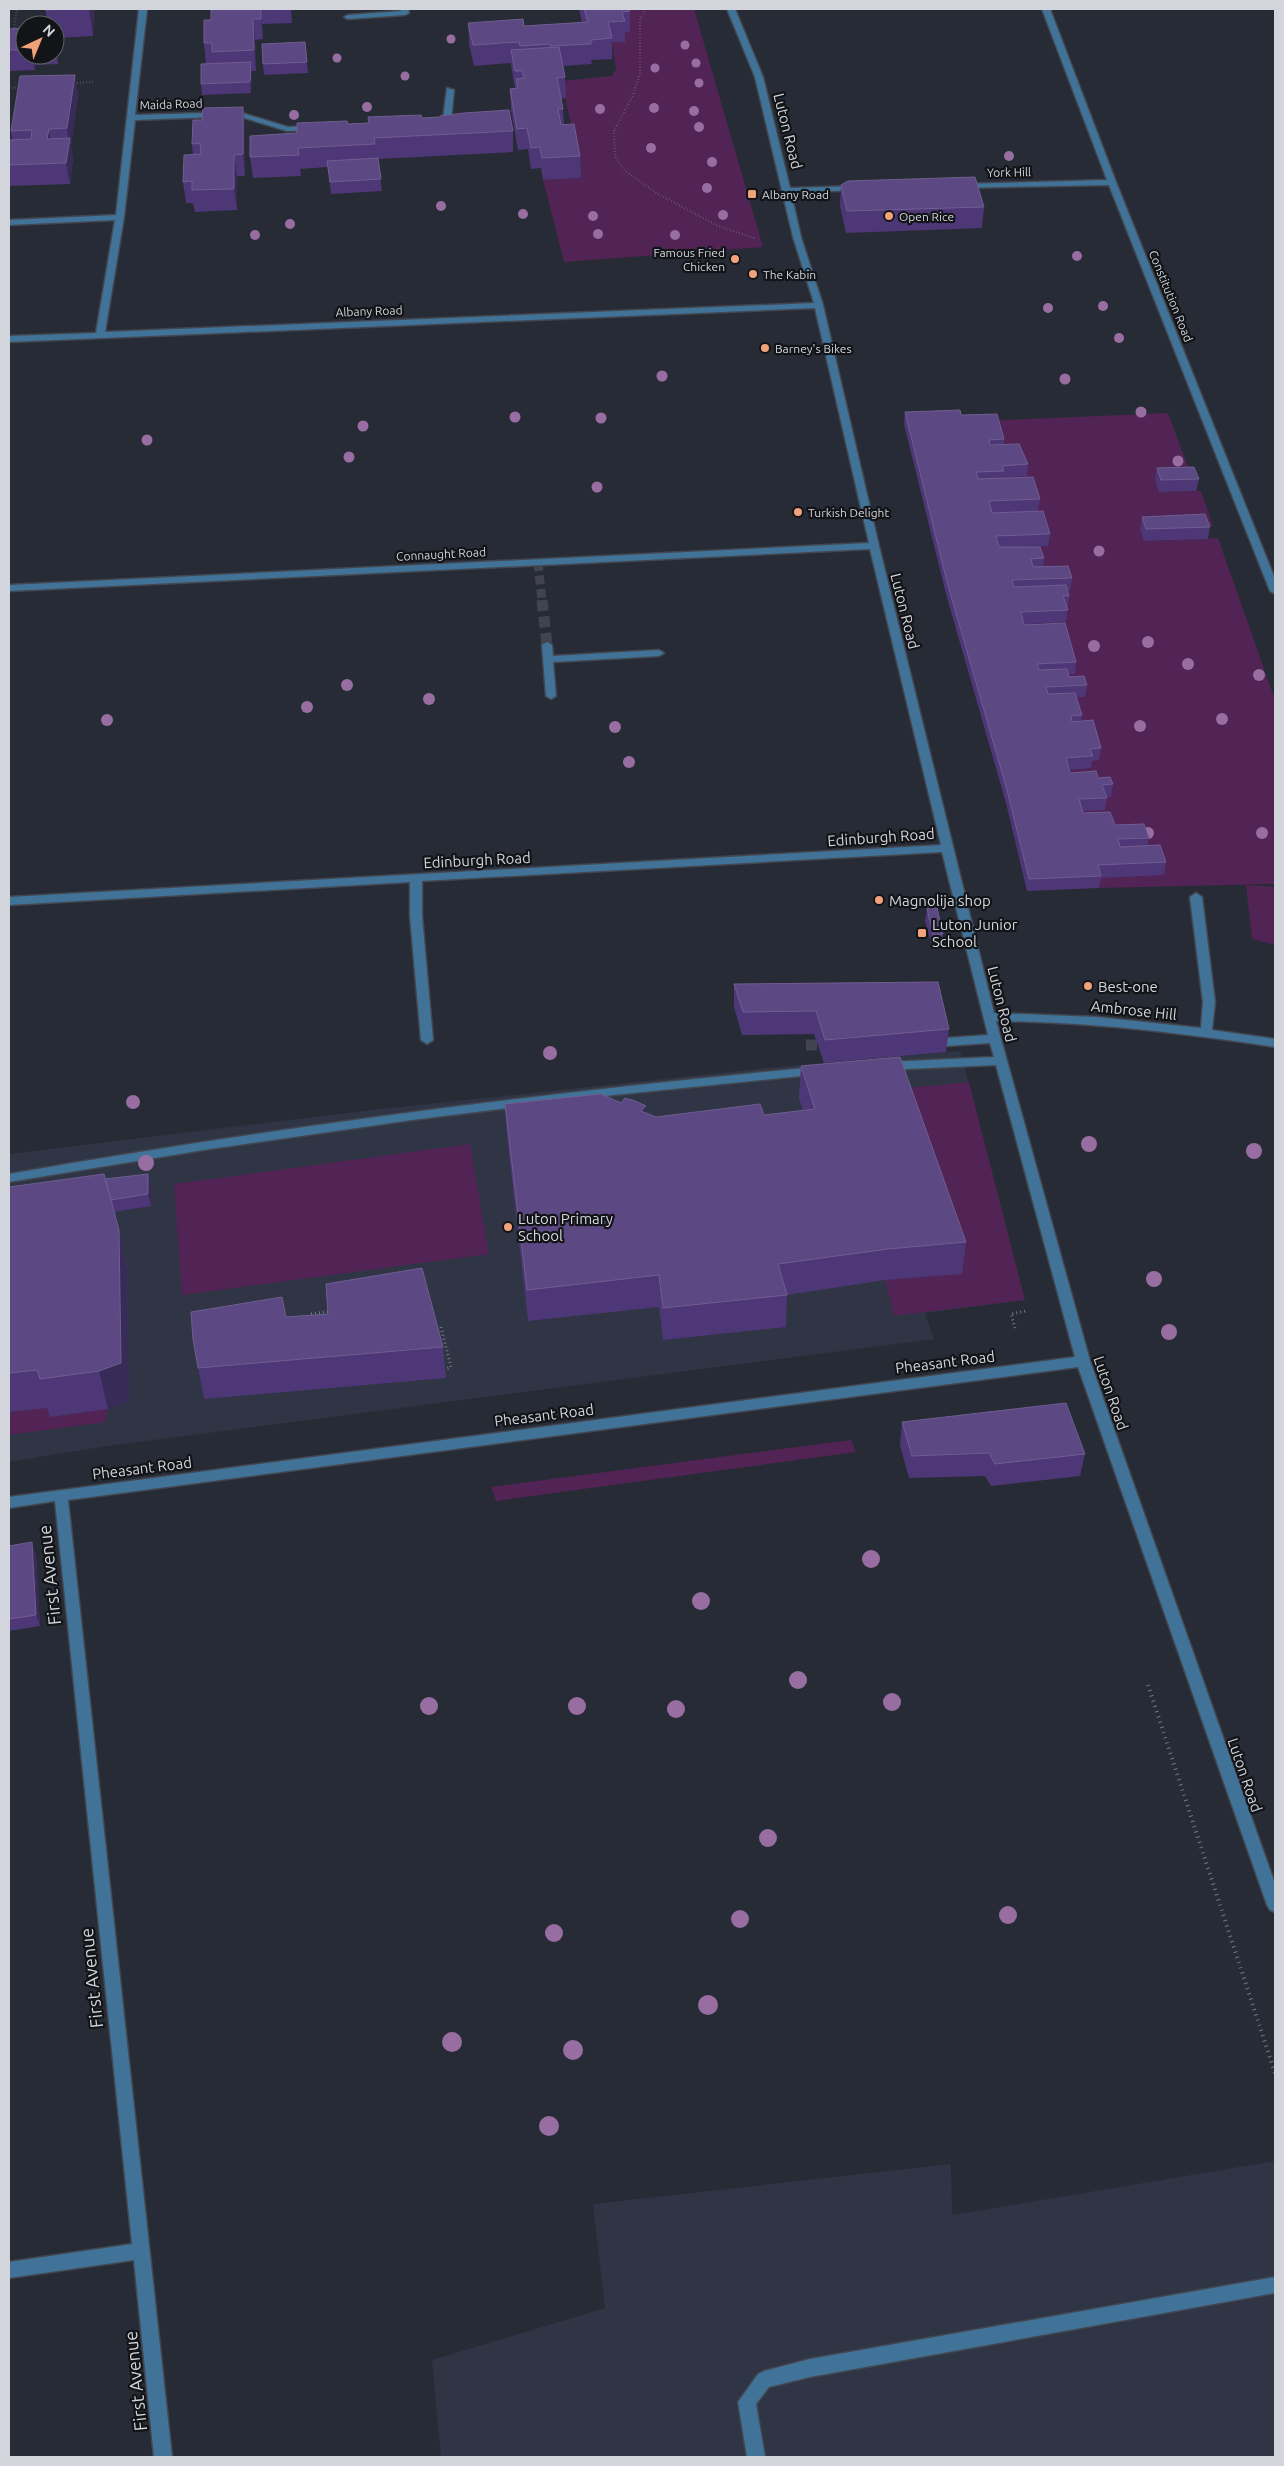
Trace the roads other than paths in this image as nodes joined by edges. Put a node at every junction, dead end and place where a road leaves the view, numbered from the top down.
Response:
1 (143, 9) edge
2 (404, 9) edge
3 (731, 9) edge
4 (1046, 9) edge
5 (348, 17) dead end
6 (450, 90) dead end
7 (131, 118) junction
8 (429, 122) edge
9 (326, 127) edge
10 (1112, 182) junction
11 (946, 186) edge
12 (868, 188) edge
13 (787, 191) junction
14 (120, 217) junction
15 (9, 222) edge
16 (819, 305) junction
17 (100, 334) junction
18 (9, 339) edge
19 (874, 546) junction
20 (9, 588) edge
21 (1275, 591) edge
22 (547, 645) tunnel mouth
23 (659, 653) dead end
24 (549, 659) junction
25 (551, 696) dead end
26 (947, 848) junction
27 (416, 878) junction
28 (1196, 897) dead end
29 (9, 901) edge
30 (990, 1017) junction
31 (1206, 1033) junction
32 (995, 1039) junction
33 (427, 1040) dead end
34 (946, 1042) edge
35 (1275, 1043) edge
36 (1001, 1061) junction
37 (874, 1067) edge
38 (827, 1070) edge
39 (9, 1178) edge
40 (1083, 1361) junction
41 (61, 1495) junction
42 (9, 1502) edge
43 (1275, 1905) edge
44 (140, 2251) junction
45 (9, 2270) edge
46 (1275, 2285) edge
47 (163, 2457) edge
48 (756, 2457) edge

1 - 7 street, Maida Road
2 - 5 street
3 - 13 street, Luton Road
4 - 10 street, Constitution Road
6 - 8 street
7 - 9 street, Maida Road
7 - 14 street, Maida Road
10 - 11 street, York Hill
10 - 21 street, Constitution Road
12 - 13 street
13 - 16 street, Luton Road
14 - 15 street
14 - 17 street, Maida Road
16 - 17 street, Albany Road
16 - 19 street, Luton Road
17 - 18 street, Albany Road
19 - 20 street, Connaught Road
19 - 26 street, Luton Road
22 - 24 street
23 - 24 street
24 - 25 street
26 - 27 street, Edinburgh Road
26 - 30 street, Luton Road
27 - 29 street, Edinburgh Road
27 - 33 street
28 - 31 street
30 - 31 street, Ambrose Hill
30 - 32 street, Luton Road
31 - 35 street, Ambrose Hill
32 - 34 street
32 - 36 street, Luton Road
36 - 37 street
36 - 40 street, Luton Road
38 - 39 street
40 - 41 street, Pheasant Road
40 - 43 street, Luton Road
41 - 42 street, Pheasant Road
41 - 44 street, First Avenue
44 - 45 street
44 - 47 street, First Avenue
46 - 48 street

